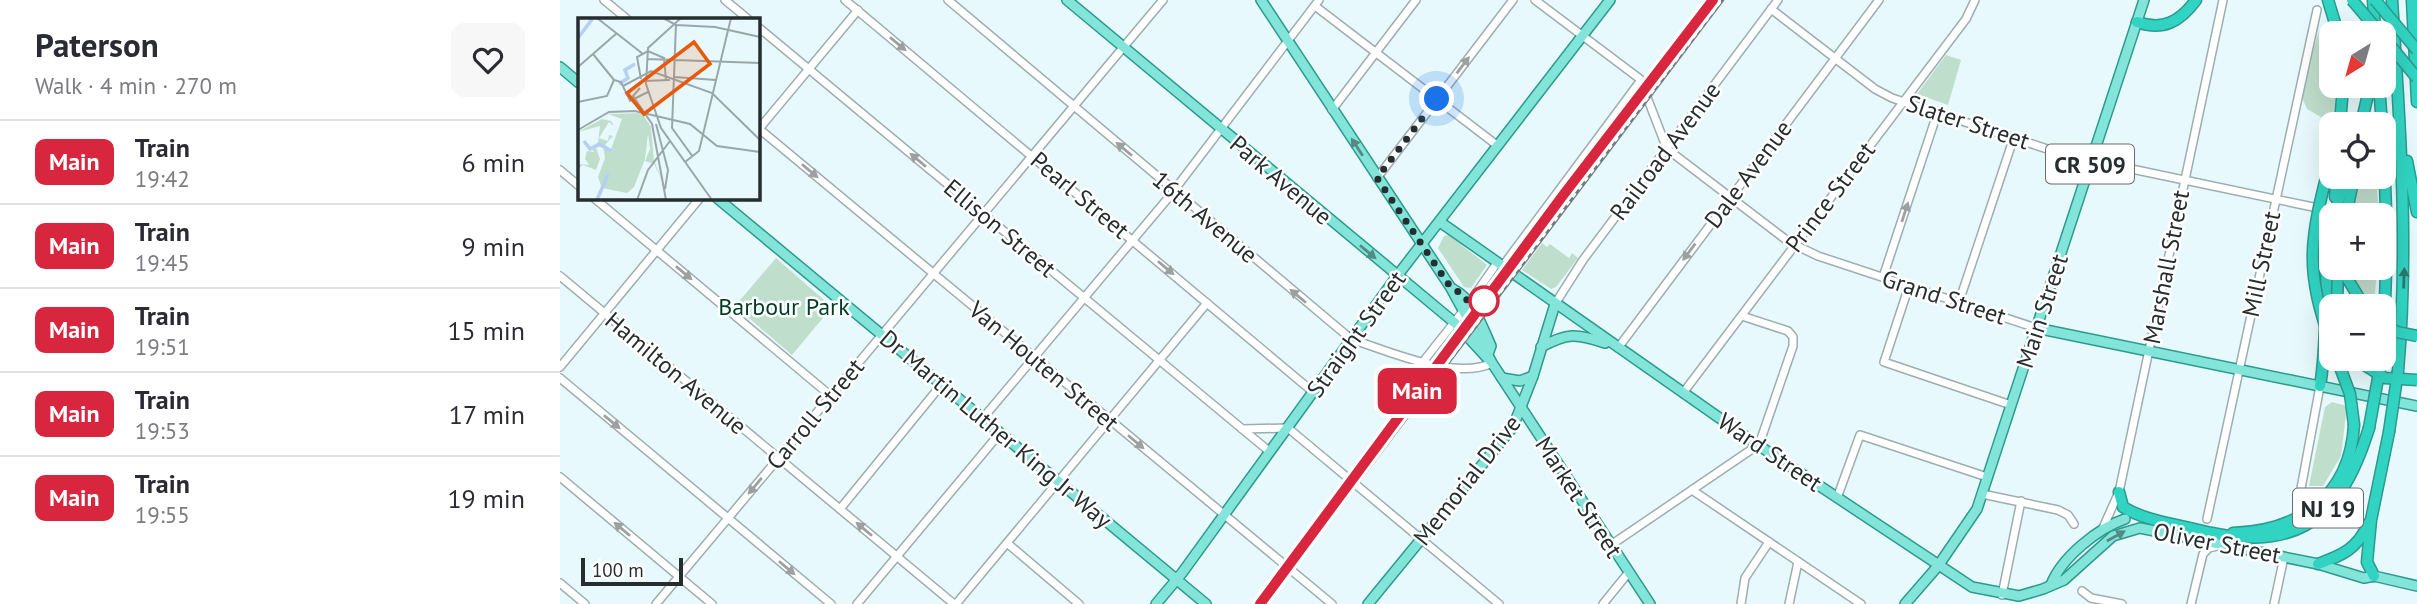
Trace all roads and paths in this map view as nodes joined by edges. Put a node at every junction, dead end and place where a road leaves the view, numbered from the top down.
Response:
1 (604, 0) edge
2 (725, 0) edge
3 (845, 0) edge
4 (948, 0) edge
5 (1067, 0) edge
6 (1163, 0) edge
7 (1262, 0) edge
8 (1416, 0) edge
9 (1513, 0) edge
10 (1535, 0) edge
11 (1610, 0) edge
12 (1778, 0) edge
13 (1879, 0) edge
14 (1975, 0) edge
15 (2144, 0) edge
16 (2196, 0) edge
17 (2222, 0) edge
18 (2328, 0) edge
19 (2352, 0) edge
20 (2374, 0) edge
21 (2392, 0) edge
22 (2412, 0) edge
23 (1317, 3) edge
24 (1771, 9) junction
25 (858, 10) junction
26 (2317, 10) dead end
27 (626, 18) edge
28 (747, 18) edge
29 (2334, 21) edge
30 (2369, 21) edge
31 (2377, 21) edge
32 (2137, 22) junction
33 (760, 29) edge
34 (1583, 35) junction
35 (1288, 41) junction
36 (1123, 47) junction
37 (2417, 50) edge
38 (1376, 52) junction
39 (2396, 53) edge
40 (1835, 58) junction
41 (560, 67) edge
42 (808, 69) junction
43 (2417, 78) edge
44 (1641, 80) junction
45 (578, 82) edge
46 (1437, 99) junction
47 (1903, 101) junction
48 (2417, 102) edge
49 (1073, 107) junction
50 (1332, 110) junction
51 (1938, 111) junction
52 (760, 127) edge
53 (1221, 130) junction
54 (2400, 130) junction
55 (760, 131) edge
56 (2014, 137) junction
57 (1498, 146) junction
58 (1667, 149) junction
59 (1032, 155) junction
60 (2090, 163) junction
61 (560, 170) edge
62 (1377, 178) junction
63 (2184, 180) junction
64 (578, 185) edge
65 (2324, 189) edge
66 (2385, 189) edge
67 (1174, 191) junction
68 (1730, 198) junction
69 (2275, 199) junction
70 (596, 200) edge
71 (698, 200) edge
72 (719, 200) edge
73 (2313, 207) dead end
74 (2417, 212) edge
75 (982, 214) junction
76 (1440, 222) junction
77 (1132, 240) junction
78 (1422, 245) junction
79 (1794, 245) junction
80 (657, 250) junction
81 (1500, 265) junction
82 (933, 273) junction
83 (560, 276) edge
84 (1397, 276) junction
85 (1883, 277) junction
86 (2327, 280) edge
87 (1909, 286) junction
88 (2385, 294) edge
89 (1084, 298) junction
90 (1959, 302) junction
91 (1207, 303) junction
92 (1555, 304) junction
93 (1467, 307) junction
94 (2319, 310) edge
95 (604, 313) junction
96 (1742, 316) junction
97 (1455, 323) junction
98 (2036, 328) junction
99 (2396, 331) edge
100 (882, 334) junction
101 (2417, 336) edge
102 (1351, 339) junction
103 (1541, 347) junction
104 (1618, 348) junction
105 (2150, 351) junction
106 (1034, 357) junction
107 (1490, 358) junction
108 (1159, 360) junction
109 (1422, 363) junction
110 (560, 367) edge
111 (2239, 370) junction
112 (2341, 371) edge
113 (2370, 371) edge
114 (2380, 371) edge
115 (1533, 376) junction
116 (560, 378) edge
117 (1502, 378) junction
118 (2417, 380) edge
119 (942, 384) junction
120 (2320, 386) junction
121 (1313, 392) junction
122 (1683, 393) junction
123 (831, 396) junction
124 (2011, 405) junction
125 (2417, 406) edge
126 (1521, 409) junction
127 (983, 418) junction
128 (1109, 419) junction
129 (1288, 428) junction
130 (1241, 429) junction
131 (1000, 433) junction
132 (1758, 445) junction
133 (1270, 452) junction
134 (779, 458) junction
135 (560, 477) edge
136 (1987, 477) junction
137 (1058, 481) junction
138 (1692, 490) junction
139 (2119, 492) junction
140 (1982, 494) junction
141 (2300, 494) dead end
142 (1837, 498) junction
143 (2021, 501) junction
144 (840, 509) junction
145 (1224, 515) junction
146 (728, 518) junction
147 (2151, 518) junction
148 (2125, 519) joint
149 (2207, 519) dead end
150 (2371, 520) junction
151 (2074, 524) dead end
152 (2102, 530) junction
153 (2211, 534) junction
154 (1422, 539) junction
155 (1769, 542) junction
156 (1007, 543) junction
157 (1611, 545) junction
158 (2225, 545) junction
159 (897, 556) junction
160 (2284, 557) junction
161 (1798, 562) junction
162 (2318, 564) junction
163 (1938, 566) junction
164 (1629, 572) junction
165 (679, 576) junction
166 (2374, 576) junction
167 (1177, 579) junction
168 (560, 583) edge
169 (2051, 585) junction
170 (2417, 586) edge
171 (2082, 591) dead end
172 (2001, 600) edge
173 (585, 604) edge
174 (656, 604) edge
175 (712, 604) edge
176 (831, 604) edge
177 (857, 604) edge
178 (955, 604) edge
179 (1079, 604) edge
180 (1156, 604) edge
181 (1206, 604) edge
182 (1332, 604) edge
183 (1368, 604) edge
184 (1499, 604) edge
185 (1603, 604) edge
186 (1650, 604) edge
187 (1741, 604) edge
188 (1789, 604) edge
189 (1861, 604) edge
190 (1905, 604) edge
191 (2122, 604) edge
192 (2191, 604) edge
193 (2274, 604) edge

1 - 27 street
2 - 28 street
3 - 25 street, Pearl Street
4 - 49 street, 16th Avenue
5 - 36 main road, Park Avenue
6 - 36 street, Carroll Street
7 - 35 main road, Market Street
8 - 38 street
46 -> 9 street
10 - 34 street
11 - 34 main road, Straight Street
12 - 24 street, Railroad Avenue
13 - 40 street, Dale Avenue
14 - 47 street, Prince Street
15 - 32 main road, Main Street / CR 509
16 - 32 highway
17 - 63 street, Marshall Street
18 - 29 highway
19 - 30 highway, bridge
20 - 31 highway
20 - 37 highway, bridge
21 - 54 highway, NJ 19
22 - 48 highway
23 - 35 street
23 - 38 street
24 - 40 street, Slater Street
24 - 58 street, Railroad Avenue
25 - 42 street
25 -> 59 street, Pearl Street
26 - 69 street, Mill Street
32 - 60 main road, Main Street / CR 509
33 - 42 street, Ellison Street
34 - 44 street
34 - 57 main road, Straight Street
35 - 50 main road, Market Street
35 - 53 street
36 - 49 street, Carroll Street
36 - 53 main road, Park Avenue
38 - 46 street
38 - 50 street
39 - 43 highway, bridge
40 - 47 street, Slater Street
40 - 68 street, Dale Avenue
41 - 45 main road
42 - 52 street
75 -> 42 street, Ellison Street
44 - 58 street
44 - 81 street
46 - 57 street
46 - 62 street
47 - 51 street, Slater Street
47 - 79 street, Prince Street
49 - 59 street, Carroll Street
67 -> 49 street, 16th Avenue
62 -> 50 main road, Market Street
51 - 56 street, Slater Street
85 -> 51 street
53 - 67 street
53 -> 84 main road, Park Avenue
54 - 74 highway
150 -> 54 highway, NJ 19, bridge
55 -> 82 street, Van Houten Street
56 - 60 street, Slater Street
56 - 90 street
57 - 76 main road, Straight Street
58 - 68 street, Grand Street
58 - 92 street, Railroad Avenue
59 - 75 street, Carroll Street
59 - 77 street, Pearl Street
60 - 63 street, Slater Street
60 - 98 main road, Main Street / CR 509
61 - 64 street
62 - 78 main road, Market Street
63 - 69 street, Slater Street
63 - 105 street, Marshall Street
65 - 94 highway, bridge
66 - 88 highway
67 - 77 street
102 -> 67 street, 16th Avenue
68 - 79 street, Grand Street
68 -> 104 street, Dale Avenue
69 - 73 street, Slater Street
69 - 111 street, Mill Street
70 - 80 street
71 - 80 street
72 - 100 main road, Dr Martin Luther King Jr Way
75 - 82 street, Carroll Street
75 - 89 street, Ellison Street
76 - 78 main road, Straight Street
76 - 81 main road, Ward Street
77 - 89 street
77 -> 91 street, Pearl Street
78 - 84 main road, Straight Street
78 - 93 main road, Market Street
79 - 85 street, Grand Street
79 - 96 street, Prince Street
80 - 95 street
80 -> 123 street
81 - 92 main road, Ward Street
81 - 93 street
82 - 100 street, Carroll Street
82 - 106 street, Van Houten Street
83 - 95 street, Hamilton Avenue
84 - 97 main road, Park Avenue
84 - 102 main road, Straight Street
85 - 87 street, Grand Street
86 - 120 highway
87 - 90 street, Grand Street
87 - 124 street
89 - 106 street
89 - 108 street, Ellison Street
90 - 98 street, Grand Street
91 - 108 street
91 - 121 street, Pearl Street
92 - 103 main road, Memorial Drive
92 - 104 main road, Ward Street
93 - 97 street
93 - 107 main road, Market Street
95 - 110 street
95 - 134 street, Hamilton Avenue
96 - 122 street, Prince Street
96 - 132 street
97 - 107 main road, Park Avenue
97 - 109 street
98 - 105 main road, Grand Street
98 - 124 main road, Main Street / CR 509
99 - 101 highway, bridge
100 - 119 main road, Dr Martin Luther King Jr Way
100 - 123 street, Carroll Street
102 - 109 street, 16th Avenue
102 - 121 main road, Straight Street
103 - 104 main road
103 - 115 main road, Memorial Drive
104 - 122 main road, Ward Street
105 - 111 main road, Grand Street
105 - 139 street, Marshall Street
106 - 127 street
106 - 128 street, Van Houten Street
107 - 109 street, 16th Avenue
107 - 117 main road, Market Street
108 - 128 street
108 - 130 street, Ellison Street
111 - 120 main road, Grand Street
111 - 149 street, Mill Street
112 - 153 highway, bridge
113 - 118 highway, bridge
114 - 153 highway, NJ 19, bridge
115 - 117 main road
115 - 126 main road, Memorial Drive
116 -> 146 street
117 - 126 main road, Market Street
119 - 127 main road, Dr Martin Luther King Jr Way
119 - 144 street
120 - 125 main road, Grand Street
120 - 141 street
121 - 129 main road, Straight Street
122 - 132 main road, Ward Street
123 - 134 street, Carroll Street
124 - 136 main road, Main Street / CR 509
126 - 154 main road, Memorial Drive
126 - 157 main road, Market Street
127 - 131 main road, Dr Martin Luther King Jr Way
128 - 137 street
128 -> 145 street, Van Houten Street
129 - 130 street
129 - 133 main road, Straight Street
129 - 154 street
130 - 133 street, Ellison Street
131 - 137 main road, Dr Martin Luther King Jr Way
131 - 159 street
132 - 138 street
132 - 142 main road, Ward Street
133 - 145 main road, Straight Street
134 - 144 street, Hamilton Avenue
134 -> 146 street, Carroll Street
165 -> 135 street
136 - 140 main road, Main Street / CR 509
136 - 142 street
137 - 156 street
137 - 167 main road, Dr Martin Luther King Jr Way
138 - 155 street
138 - 157 street
139 - 147 highway
139 - 152 street, Marshall Street
140 - 143 street
140 - 163 main road, Main Street / CR 509
142 - 163 main road, Ward Street
143 - 151 street
143 - 172 street
159 -> 144 street, Hamilton Avenue
145 - 167 main road, Straight Street
145 - 182 street, Van Houten Street
146 - 165 street, Carroll Street
146 -> 176 street
147 - 148 highway, NJ 19
147 - 153 highway, NJ 19
148 - 152 main road, Oliver Street / NJ 19
150 - 162 highway, NJ 19
150 - 166 highway
152 - 169 main road, Oliver Street / NJ 19
154 - 183 main road, Memorial Drive
154 - 184 street
155 - 161 street
155 - 187 street
156 - 178 street
156 - 179 street
157 - 164 main road, Market Street
158 - 160 main road, Oliver Street / NJ 19
169 -> 158 main road, Oliver Street / NJ 19
158 - 192 street
159 - 177 street
159 - 178 street, Hamilton Avenue
160 - 162 main road, Oliver Street / NJ 19
160 - 193 street
161 - 188 street
161 - 189 street
162 - 166 main road, Oliver Street
163 - 172 main road, Ward Street / NJ 19
163 - 190 main road, Main Street / CR 509
164 - 185 street
164 - 186 main road, Market Street
165 - 174 street, Carroll Street
165 - 175 street
166 - 170 main road, Oliver Street
167 - 180 main road, Straight Street
167 - 181 main road, Dr Martin Luther King Jr Way
168 - 173 street
169 - 172 main road, Ward Street / NJ 19
171 - 191 street

